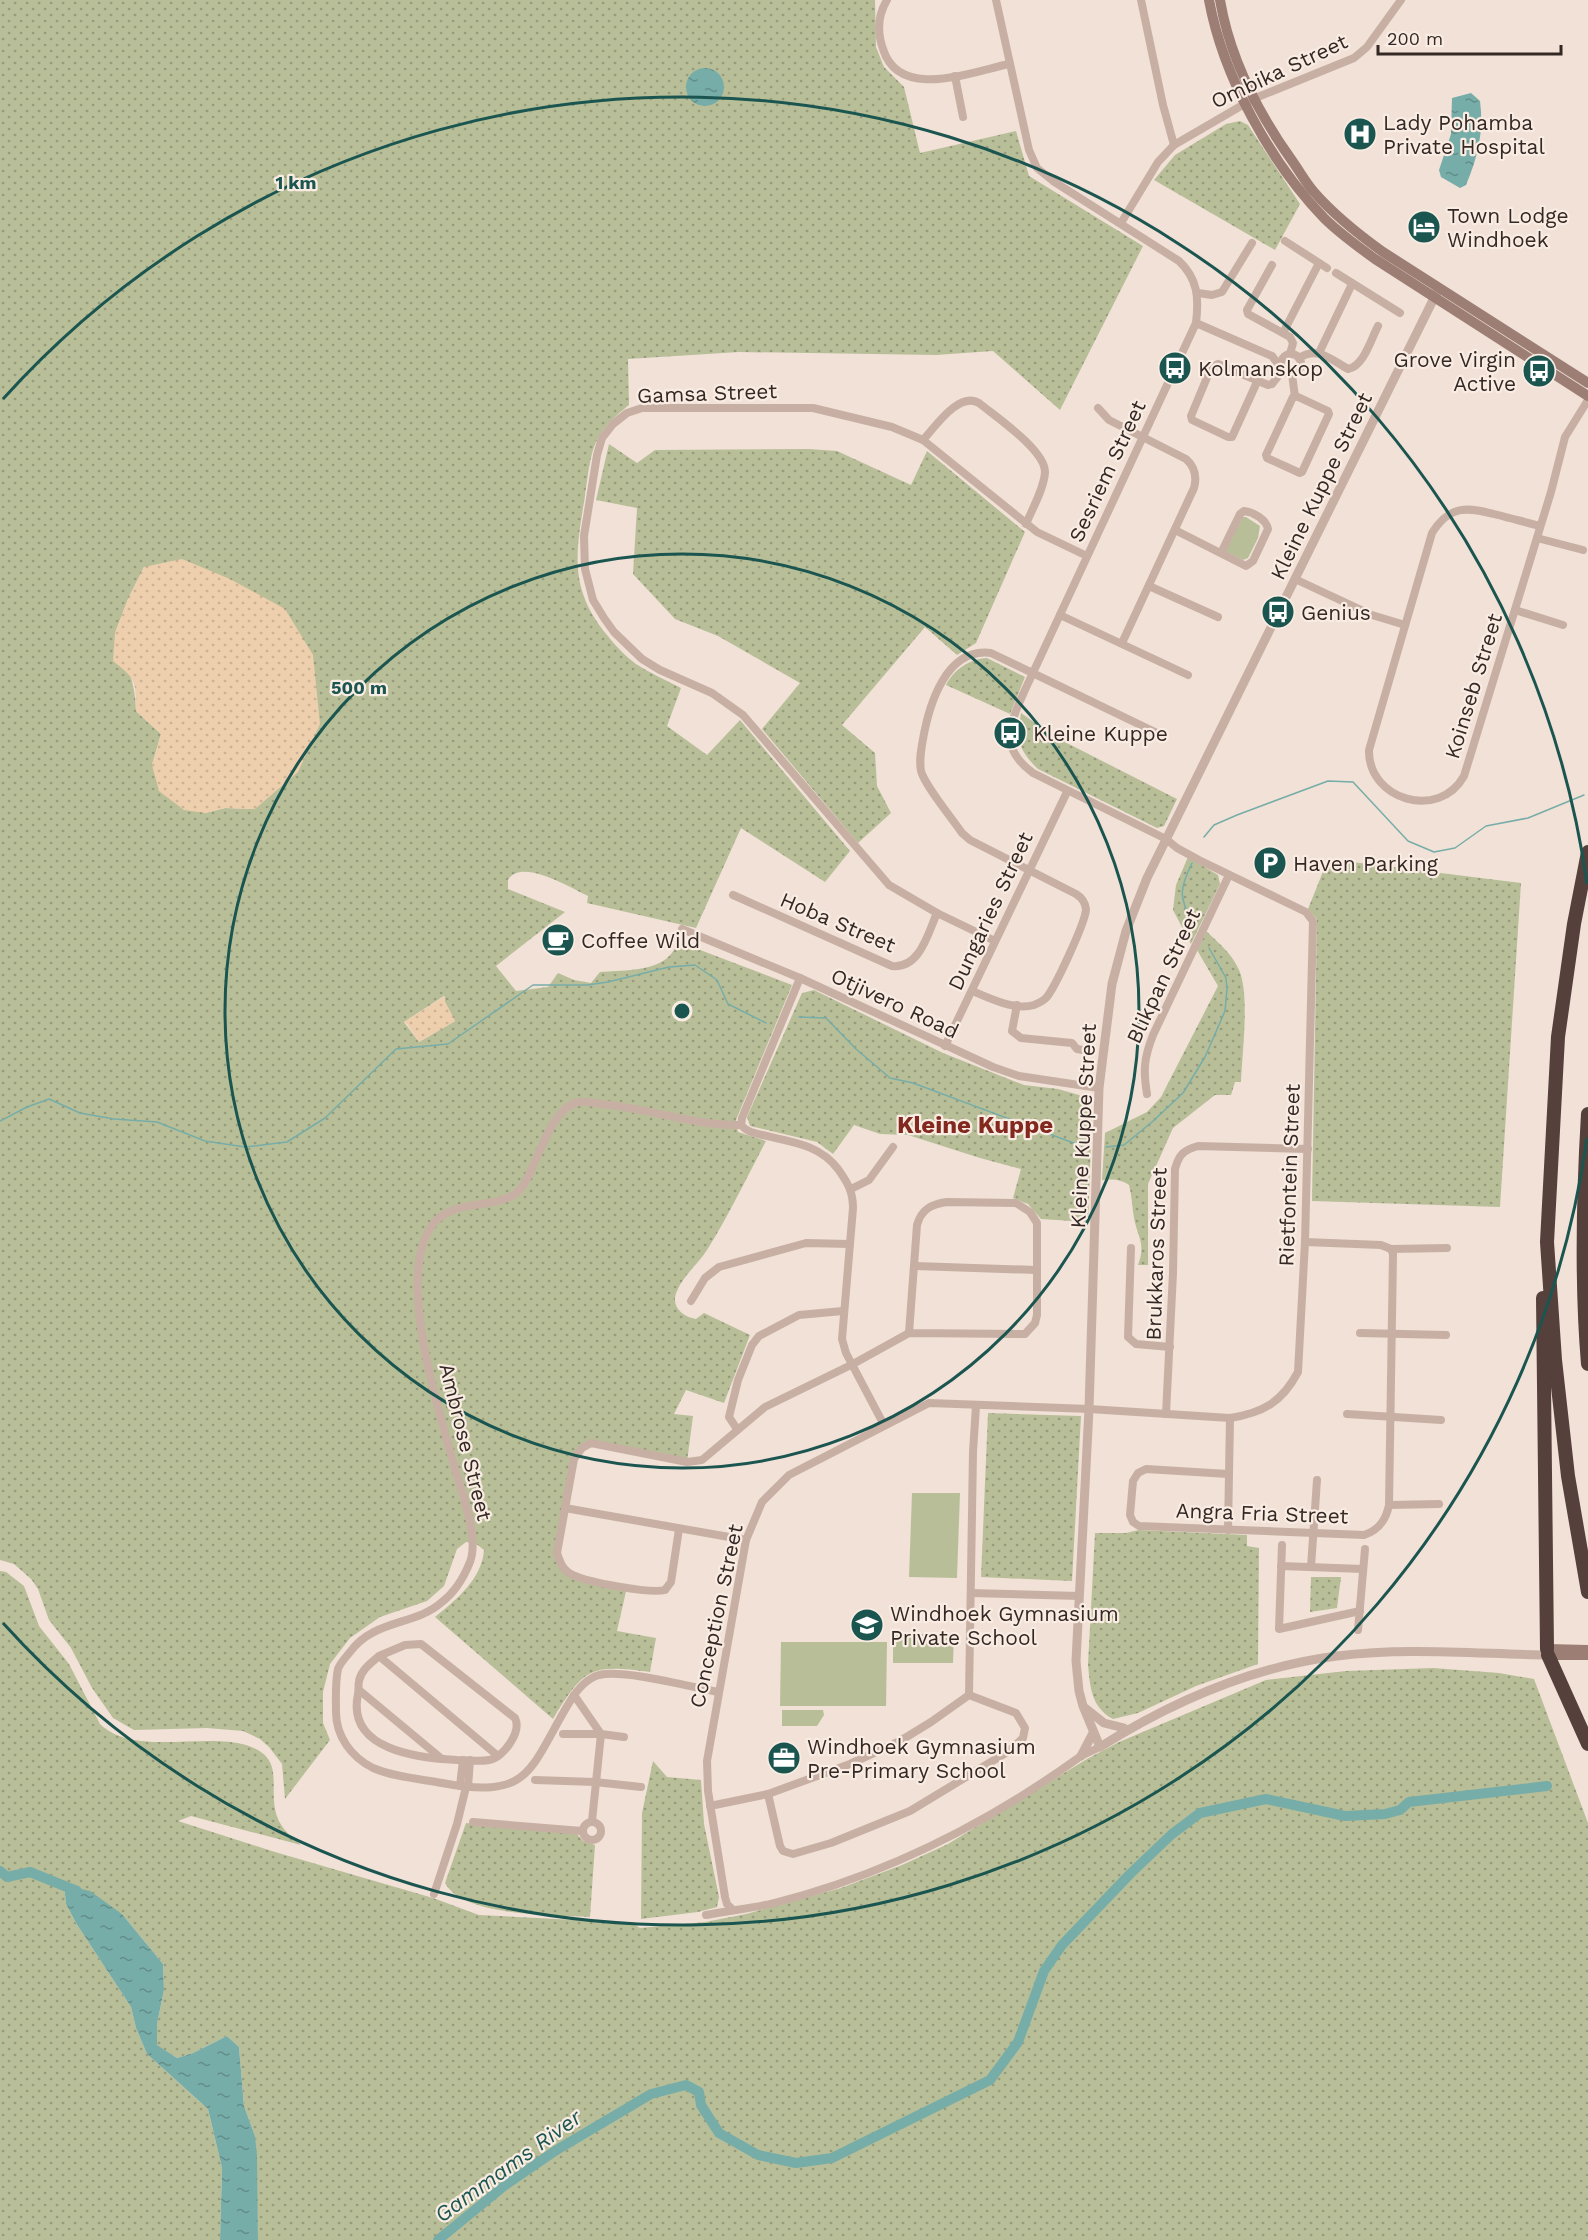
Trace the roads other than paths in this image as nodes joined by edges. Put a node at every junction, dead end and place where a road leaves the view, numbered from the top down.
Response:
1 (887, 0) edge
2 (996, 0) edge
3 (1141, 0) edge
4 (1209, 0) edge
5 (1220, 0) edge
6 (1401, 0) edge
7 (1010, 64) junction
8 (956, 76) junction
9 (1249, 101) junction
10 (963, 117) dead end
11 (1174, 145) junction
12 (1121, 223) junction
13 (1285, 241) dead end
14 (1251, 243) dead end
15 (1319, 263) junction
16 (1272, 265) dead end
17 (1327, 268) dead end
18 (1336, 273) dead end
19 (1352, 284) junction
20 (1198, 293) junction
21 (1436, 294) junction
22 (1400, 314) dead end
23 (1196, 323) junction
24 (1378, 326) dead end
25 (1283, 333) junction
26 (1319, 353) junction
27 (1288, 355) junction
28 (1272, 356) junction
29 (1299, 358) junction
30 (1282, 369) junction
31 (1292, 374) junction
32 (1257, 382) junction
33 (1588, 383) edge
34 (1295, 397) junction
35 (1588, 398) edge
36 (1098, 408) dead end
37 (1143, 436) junction
38 (923, 440) junction
39 (1026, 524) junction
40 (1540, 526) junction
41 (1175, 530) junction
42 (1537, 538) junction
43 (1583, 550) dead end
44 (1221, 553) junction
45 (1087, 556) junction
46 (1295, 579) junction
47 (1149, 586) junction
48 (1515, 610) junction
49 (1060, 615) junction
50 (1218, 617) dead end
51 (1405, 625) junction
52 (1563, 625) dead end
53 (1122, 643) junction
54 (1032, 674) junction
55 (1188, 675) dead end
56 (1157, 733) dead end
57 (1067, 792) junction
58 (1166, 839) junction
59 (1588, 852) edge
60 (1029, 869) junction
61 (1229, 875) junction
62 (733, 895) dead end
63 (937, 913) junction
64 (682, 929) dead end
65 (995, 941) junction
66 (800, 978) junction
67 (972, 991) junction
68 (1017, 1005) junction
69 (945, 1046) junction
70 (1083, 1050) dead end
71 (1099, 1088) junction
72 (1147, 1094) dead end
73 (1588, 1114) edge
74 (741, 1125) junction
75 (893, 1147) dead end
76 (1308, 1149) junction
77 (851, 1189) junction
78 (1305, 1242) junction
79 (1547, 1242) junction
80 (849, 1244) junction
81 (1131, 1248) dead end
82 (1447, 1248) dead end
83 (1391, 1249) junction
84 (915, 1266) junction
85 (1036, 1270) junction
86 (691, 1301) dead end
87 (843, 1311) junction
88 (909, 1333) junction
89 (1360, 1333) dead end
90 (1392, 1334) junction
91 (1446, 1335) dead end
92 (1170, 1347) junction
93 (853, 1364) junction
94 (1588, 1364) edge
95 (976, 1406) junction
96 (1089, 1409) junction
97 (1166, 1414) junction
98 (1347, 1414) dead end
99 (1230, 1418) junction
100 (1390, 1418) junction
101 (1441, 1420) dead end
102 (885, 1425) junction
103 (737, 1429) junction
104 (1228, 1474) junction
105 (1317, 1480) dead end
106 (1439, 1504) dead end
107 (1389, 1505) junction
108 (565, 1508) junction
109 (680, 1529) junction
110 (1228, 1530) junction
111 (1313, 1534) junction
112 (747, 1540) junction
113 (1282, 1545) dead end
114 (1365, 1549) dead end
115 (1281, 1566) junction
116 (1311, 1567) junction
117 (1364, 1569) junction
118 (1588, 1592) edge
119 (971, 1593) junction
120 (1078, 1596) junction
121 (1360, 1611) junction
122 (1358, 1630) dead end
123 (1588, 1650) edge
124 (1548, 1652) junction
125 (1570, 1652) junction
126 (1588, 1655) edge
127 (379, 1656) junction
128 (359, 1690) junction
129 (718, 1692) junction
130 (574, 1695) junction
131 (969, 1695) junction
132 (1083, 1706) junction
133 (1124, 1728) junction
134 (563, 1734) dead end
135 (601, 1734) junction
136 (624, 1737) dead end
137 (1097, 1741) junction
138 (1588, 1744) edge
139 (1084, 1754) junction
140 (498, 1756) junction
141 (442, 1759) junction
142 (467, 1760) junction
143 (535, 1780) dead end
144 (595, 1782) junction
145 (465, 1787) junction
146 (641, 1787) dead end
147 (768, 1794) junction
148 (710, 1806) junction
149 (592, 1821) junction
150 (473, 1822) dead end
151 (582, 1831) junction
152 (434, 1893) dead end
153 (733, 1910) junction
154 (706, 1915) dead end

1 - 8 street
2 - 7 street
3 - 11 street
4 - 9 main road
5 - 9 main road
6 - 9 street, Ombika Street
7 - 8 street
7 - 12 street
8 - 10 street
9 - 11 street, Ombika Street
9 - 21 main road
11 - 12 street, Ombika Street
12 - 20 street
13 - 15 street
14 - 20 street
15 - 17 street
15 - 25 street
16 - 25 street
18 - 19 street
19 - 22 street
19 - 26 street
20 - 23 street, Sesriem Street
21 - 33 main road
21 - 35 main road
21 - 46 street, Kleine Kuppe Street
23 - 28 street
23 - 37 street, Sesriem Street
24 - 26 street
25 - 27 street
26 - 29 street
27 - 28 street
27 - 29 street
27 - 30 street
28 - 30 street
29 - 31 street
30 - 31 street
30 - 32 street
31 - 34 street
32 - 32 street
34 - 34 street
35 - 40 street, Koinseb Street
36 - 37 street
37 - 41 street
37 - 45 street, Sesriem Street
38 - 39 street, Gamsa Street
38 - 39 street
38 - 63 street, Gamsa Street
39 - 45 street, Gamsa Street
40 - 42 street, Koinseb Street
40 - 51 street, Koinseb Street
41 - 44 street
41 - 47 street
42 - 43 street
42 - 48 street, Koinseb Street
44 - 44 street
45 - 49 street, Sesriem Street
46 - 51 street
46 - 58 street, Kleine Kuppe Street
47 - 50 street
47 - 53 street
48 - 51 street, Koinseb Street
48 - 52 street
49 - 53 street
49 - 54 street, Sesriem Street
53 - 55 street
54 - 56 street
54 - 57 street, Sesriem Street
54 - 60 street
57 - 58 street, Sesriem Street
57 - 60 street, Dungaries Street
58 - 61 street, Rietfontein Street
58 - 71 street, Kleine Kuppe Street
59 - 79 highway
60 - 65 street, Dungaries Street
60 - 68 street
61 - 72 street, Blikpan Street
61 - 76 street, Rietfontein Street
62 - 63 street, Hoba Street
63 - 65 street, Gamsa Street
64 - 66 street, Otjivero Road
65 - 67 street, Dungaries Street
66 - 69 street, Otjivero Road
66 - 74 street
67 - 68 street
67 - 69 street, Dungaries Street
68 - 70 street
69 - 71 street, Otjivero Road
71 - 96 street, Kleine Kuppe Street
73 - 94 highway
74 - 77 street, Ambrose Street
74 - 145 street, Ambrose Street
75 - 77 street
76 - 78 street, Rietfontein Street
76 - 92 street, Brukkaros Street
77 - 80 street
78 - 83 street
78 - 99 street, Rietfontein Street
79 - 118 highway
79 - 124 highway
80 - 86 street
80 - 87 street
81 - 92 street
82 - 83 street
83 - 90 street
84 - 85 street
84 - 85 street
84 - 88 street
85 - 88 street
87 - 93 street
87 - 103 street
88 - 93 street
89 - 90 street
90 - 91 street
90 - 100 street
92 - 97 street, Brukkaros Street
93 - 102 street
93 - 103 street
95 - 96 street, Conception Street
95 - 102 street, Conception Street
95 - 119 street
96 - 97 street, Rietfontein Street
96 - 120 street, Kleine Kuppe Street
97 - 99 street, Rietfontein Street
98 - 100 street
99 - 104 street
100 - 101 street
100 - 107 street
102 - 112 street, Conception Street
103 - 108 street
104 - 110 street
104 - 110 street, Angra Fria Street
105 - 111 street
106 - 107 street
107 - 111 street, Angra Fria Street
108 - 109 street
108 - 109 street
109 - 112 street
110 - 111 street, Angra Fria Street
111 - 116 street
112 - 129 street, Conception Street
113 - 115 street
114 - 117 street
115 - 116 street
115 - 121 street
116 - 117 street
117 - 121 street
119 - 120 street
119 - 131 street
120 - 132 street, Kleine Kuppe Street
121 - 122 street
123 - 125 main road
124 - 125 main road
124 - 133 street
124 - 137 street
124 - 138 highway
125 - 126 main road
127 - 128 street
127 - 140 street
127 - 140 street
128 - 141 street
128 - 141 street
129 - 130 street, Ambrose Street
129 - 148 street, Conception Street
130 - 135 street
130 - 145 street, Ambrose Street
131 - 147 street
131 - 147 street
132 - 133 street
132 - 137 street, Kleine Kuppe Street
133 - 137 street
134 - 135 street
135 - 136 street
135 - 144 street
137 - 139 street
137 - 139 street
139 - 153 street
140 - 142 street
141 - 142 street
142 - 145 street
143 - 144 street
144 - 146 street
144 - 149 street
145 - 152 street
147 - 148 street
148 - 153 street, Conception Street
149 - 151 street
149 - 151 street
150 - 151 street
153 - 154 street

